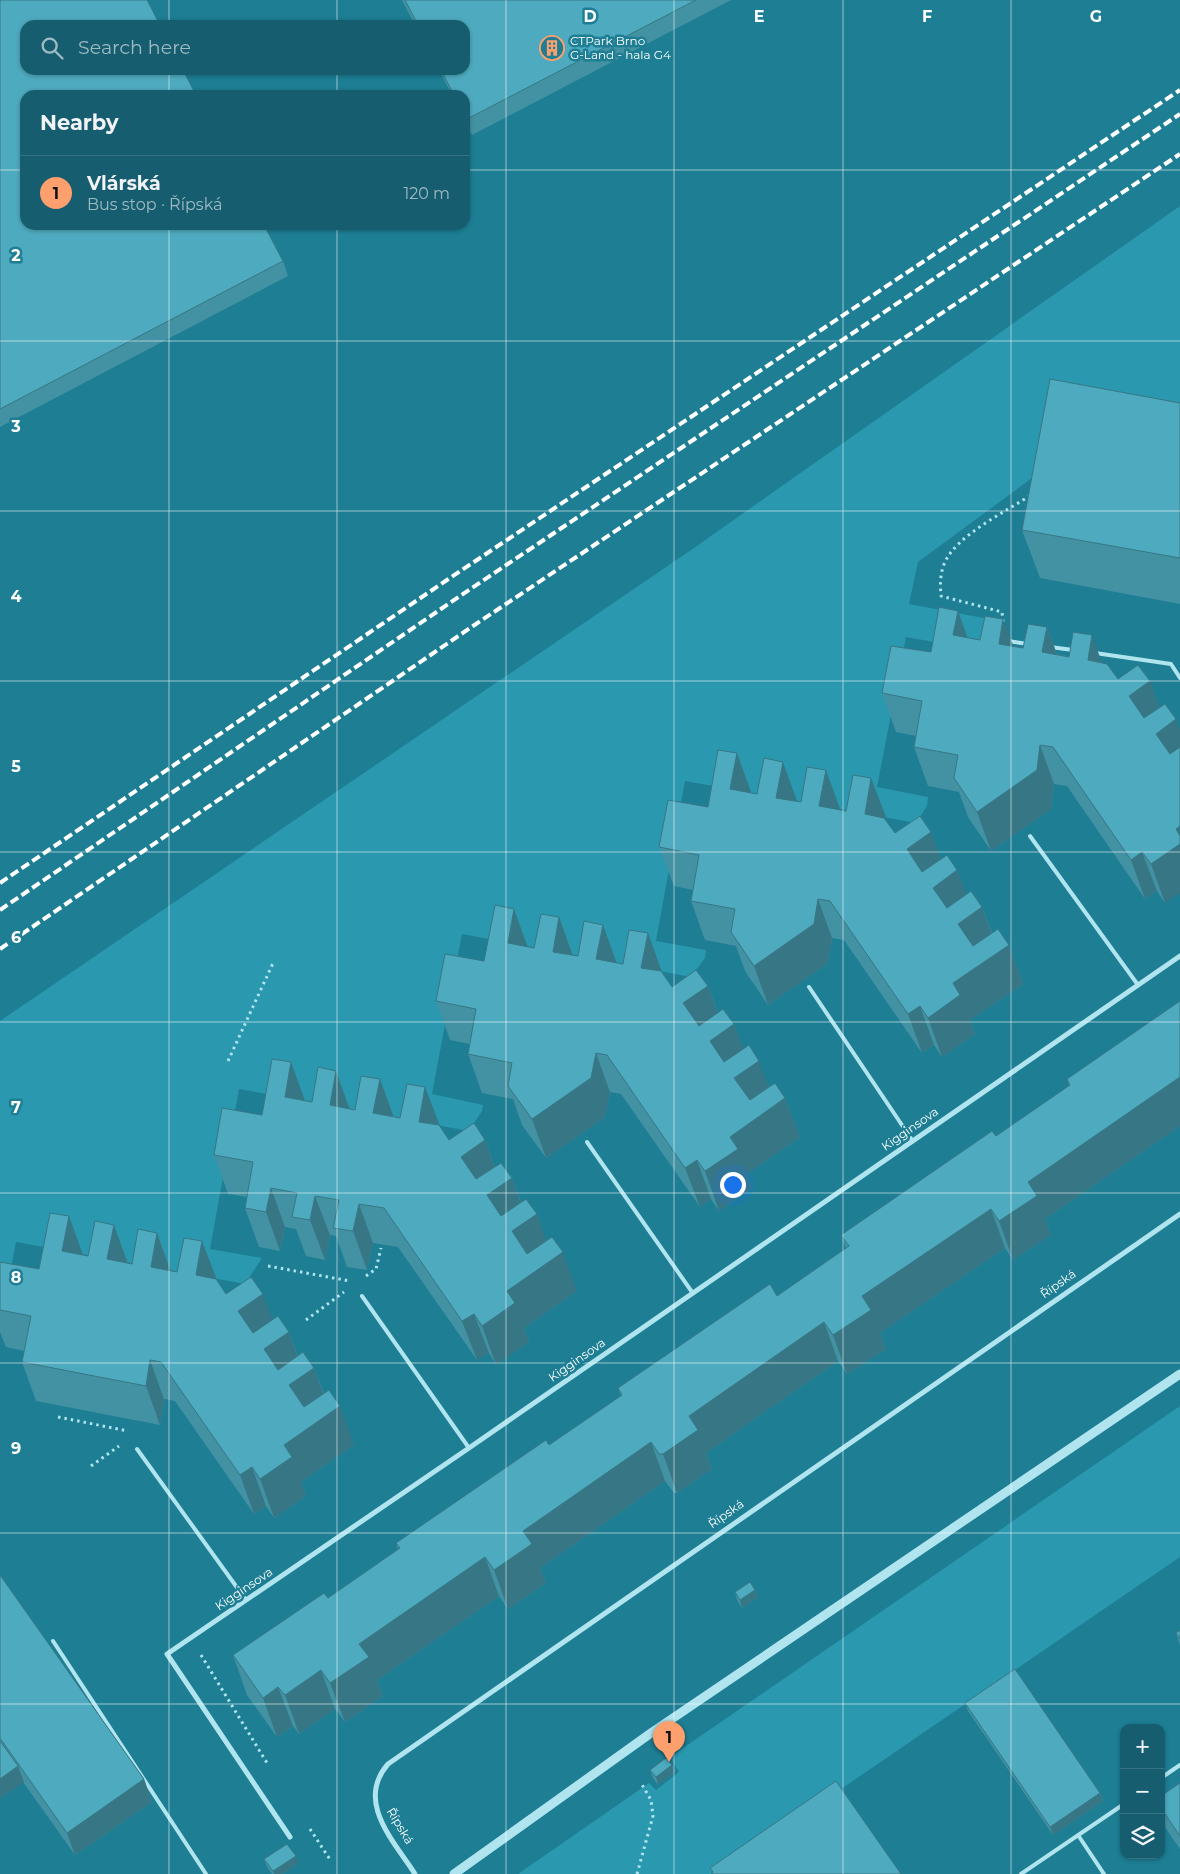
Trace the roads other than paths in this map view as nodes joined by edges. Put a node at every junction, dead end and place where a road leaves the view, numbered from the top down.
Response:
1 (1003, 640) edge
2 (1033, 644) edge
3 (1043, 646) edge
4 (1082, 651) edge
5 (1092, 653) edge
6 (1180, 678) edge
7 (1030, 836) dead end
8 (1180, 956) edge
9 (1138, 985) junction
10 (809, 987) dead end
11 (912, 1140) junction
12 (587, 1142) dead end
13 (1180, 1214) edge
14 (692, 1292) junction
15 (362, 1296) dead end
16 (1180, 1374) edge
17 (137, 1448) dead end
18 (469, 1448) junction
19 (246, 1600) junction
20 (53, 1641) dead end
21 (1180, 1765) edge
22 (1165, 1775) edge
23 (1120, 1807) edge
24 (1078, 1835) junction
25 (290, 1837) dead end
26 (206, 1874) edge
27 (415, 1874) edge
28 (454, 1874) edge
29 (1021, 1874) edge
30 (1104, 1874) edge

1 - 2 lane
3 - 4 lane
5 - 6 lane
7 - 9 lane
8 - 9 street, Kigginsova
9 - 11 street, Kigginsova
10 - 11 lane
11 - 14 street, Kigginsova
12 - 14 lane
13 - 27 street, Řípská
14 - 18 street, Kigginsova
15 - 18 lane
16 - 28 street
17 - 19 lane
18 - 19 street, Kigginsova
19 - 25 street, Kigginsova
20 - 26 lane
21 - 22 lane
23 - 24 lane
24 - 29 lane
24 - 30 lane

